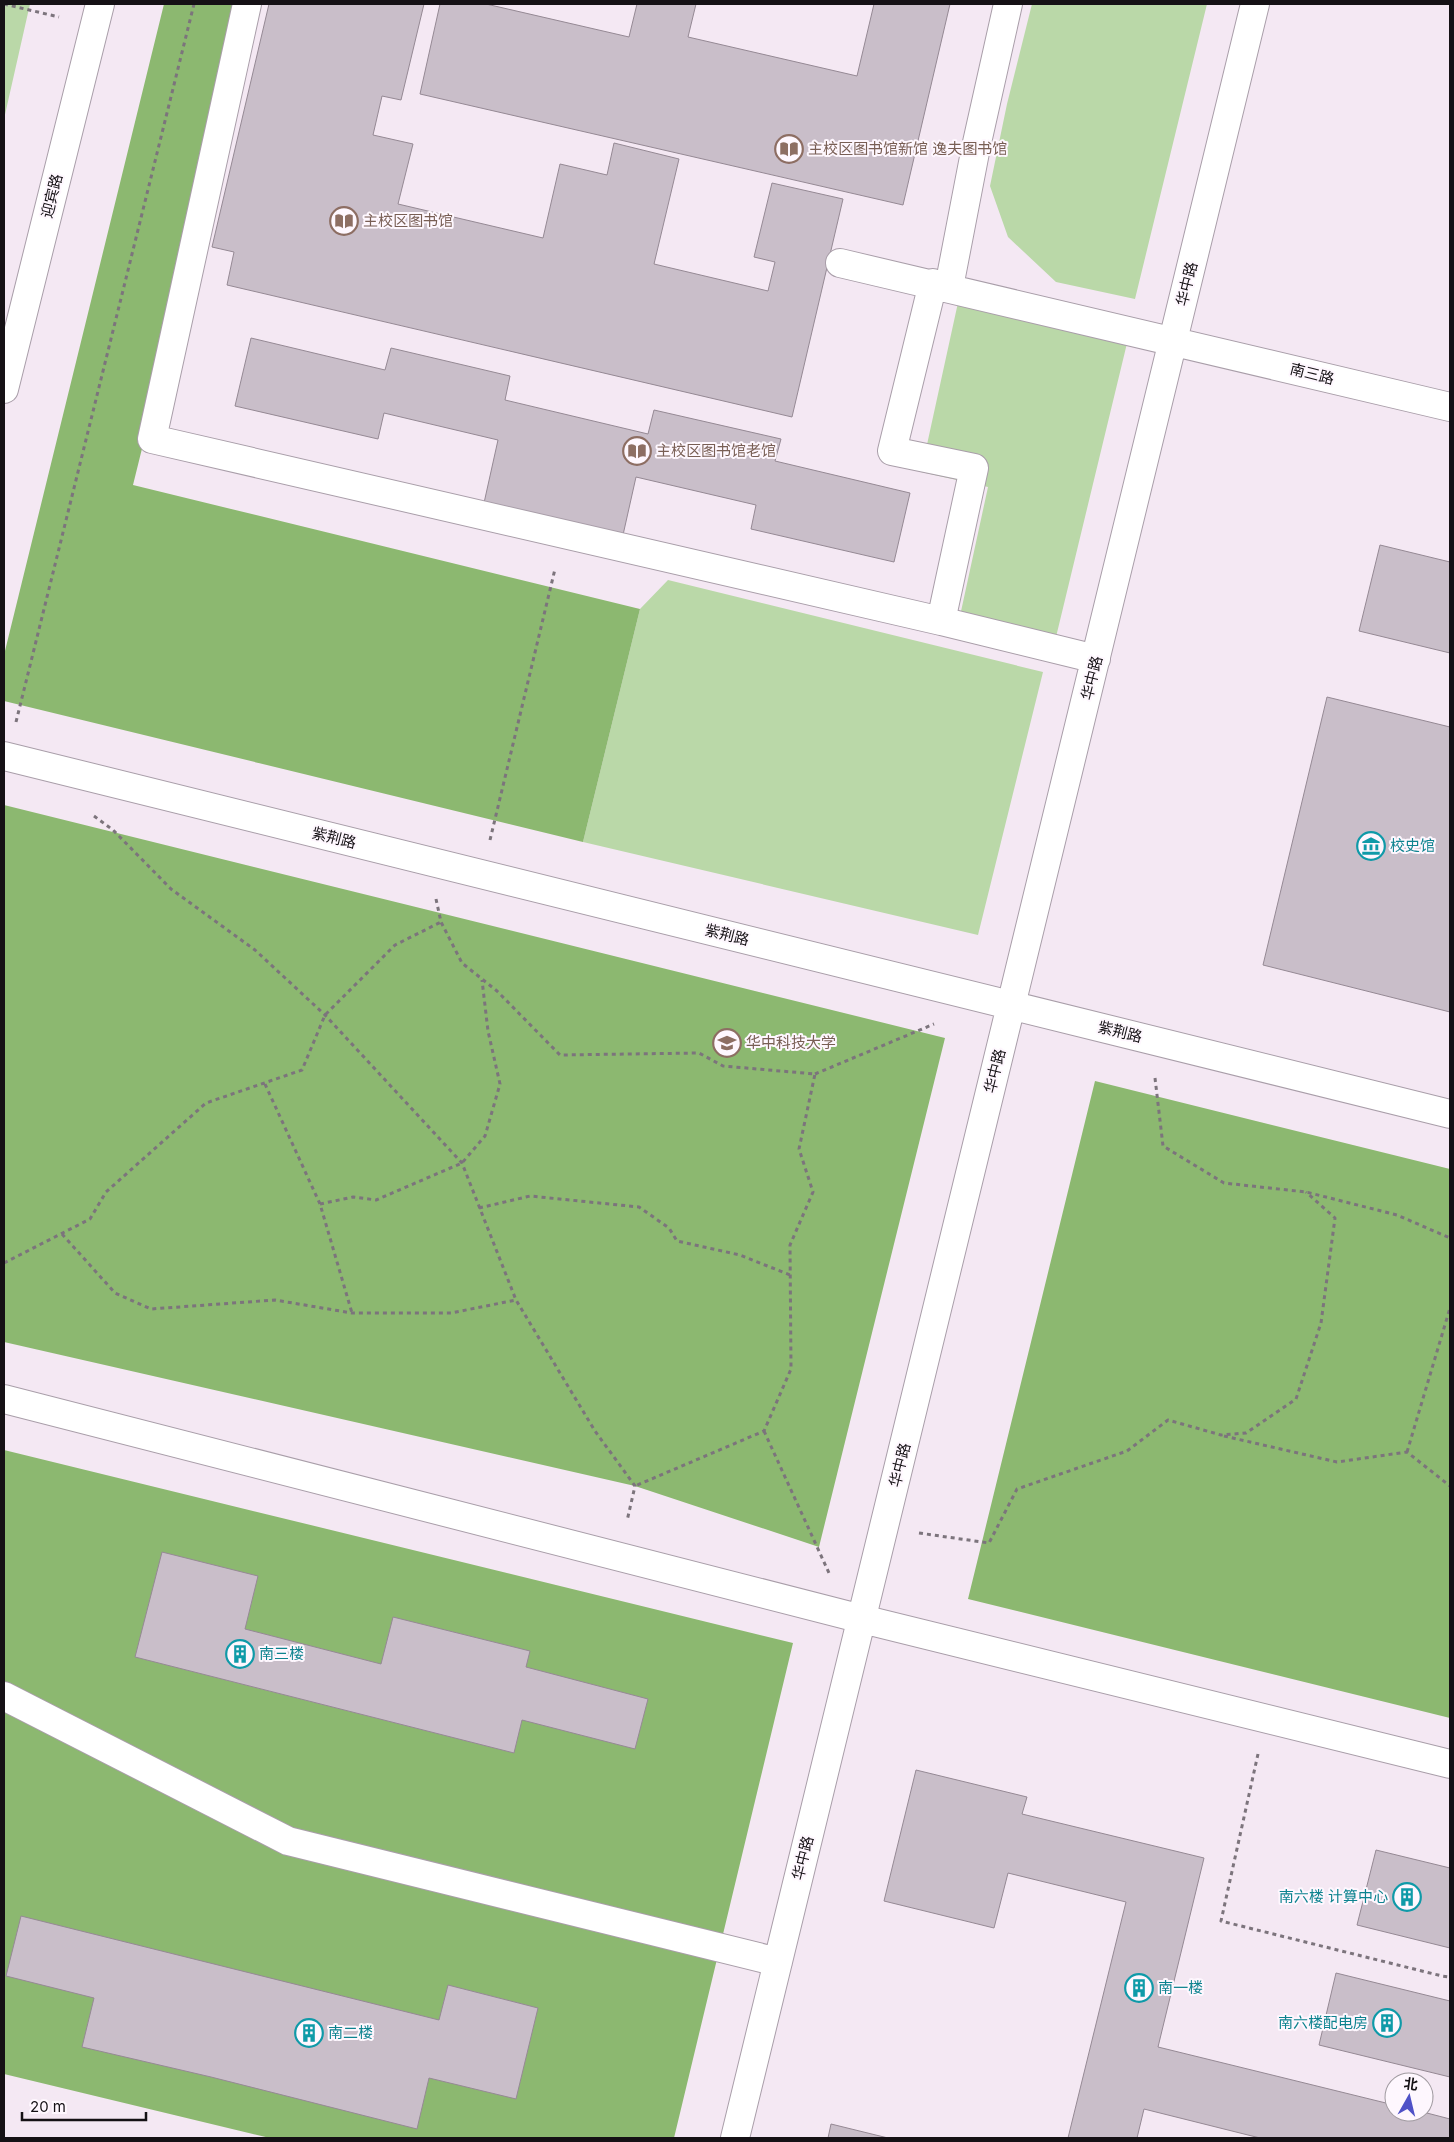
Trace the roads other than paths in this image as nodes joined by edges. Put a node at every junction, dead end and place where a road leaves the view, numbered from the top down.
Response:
1 (248, 4) edge
2 (1008, 4) edge
3 (1256, 4) edge
4 (97, 15) edge
5 (840, 263) dead end
6 (941, 285) junction
7 (1173, 341) junction
8 (4, 389) edge
9 (1450, 408) edge
10 (941, 621) junction
11 (1096, 659) junction
12 (6, 757) edge
13 (1011, 1005) junction
14 (1450, 1114) edge
15 (4, 1399) edge
16 (855, 1617) junction
17 (4, 1696) edge
18 (1450, 1764) edge
19 (778, 1962) junction
20 (735, 2138) edge

1 - 10 street
2 - 6 street
3 - 7 street, 华中路
4 - 8 street, 迎宾路
5 - 6 street, 南三路
6 - 7 street, 南三路
6 - 10 street
7 - 9 street, 南三路
7 - 11 street, 华中路
10 - 11 street
11 - 13 street, 华中路
12 - 13 street, 紫荆路
13 - 14 street, 紫荆路
13 - 16 street, 华中路
15 - 16 street
16 - 18 street
16 - 19 street, 华中路
17 - 19 street
19 - 20 street, 华中路

